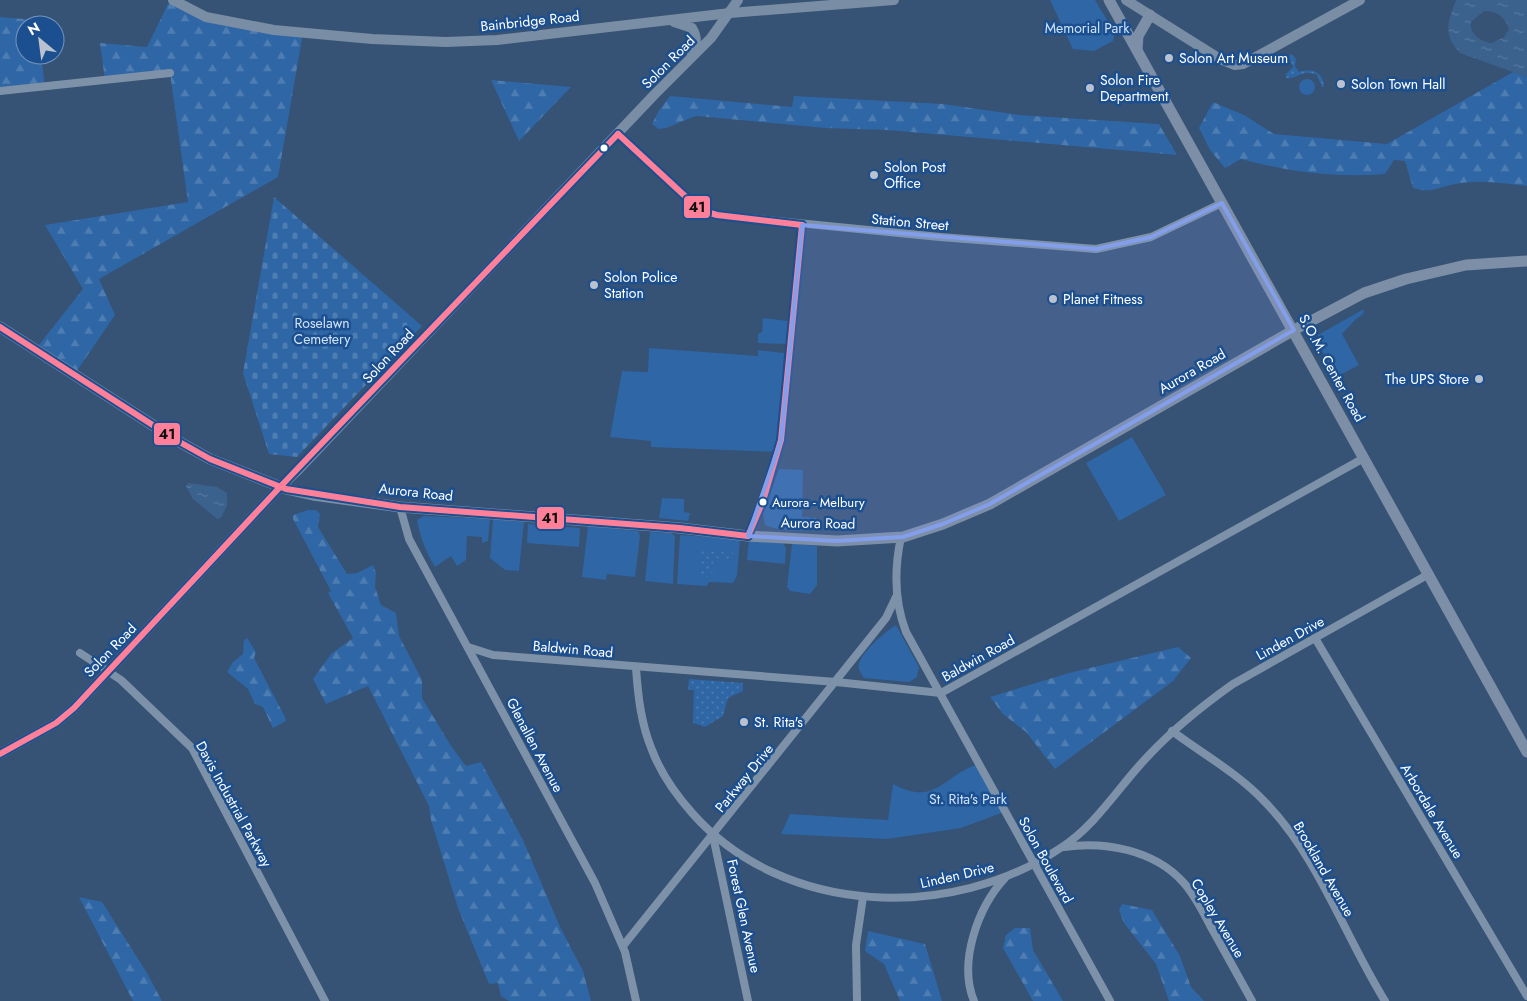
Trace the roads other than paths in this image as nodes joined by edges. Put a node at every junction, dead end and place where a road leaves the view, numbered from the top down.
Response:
1 (173, 0) edge
2 (738, 0) edge
3 (894, 0) edge
4 (1109, 0) edge
5 (1126, 0) edge
6 (1360, 0) edge
7 (730, 13) junction
8 (1150, 14) junction
9 (661, 21) junction
10 (1137, 50) junction
11 (691, 58) junction
12 (170, 72) dead end
13 (0, 91) edge
14 (618, 134) junction
15 (1222, 203) junction
16 (802, 225) junction
17 (1527, 261) edge
18 (0, 327) edge
19 (1294, 330) junction
20 (1364, 458) junction
21 (280, 487) junction
22 (400, 507) junction
23 (748, 536) junction
24 (901, 537) junction
25 (1429, 574) junction
26 (896, 597) junction
27 (1316, 638) junction
28 (468, 647) junction
29 (80, 653) dead end
30 (636, 668) junction
31 (109, 671) junction
32 (836, 682) junction
33 (941, 693) junction
34 (1172, 731) junction
35 (1527, 752) edge
36 (0, 754) edge
37 (713, 836) junction
38 (1064, 847) junction
39 (1034, 864) junction
40 (1008, 876) junction
41 (863, 897) junction
42 (622, 946) junction
43 (1527, 996) edge
44 (325, 1001) edge
45 (636, 1001) edge
46 (748, 1001) edge
47 (857, 1001) edge
48 (974, 1001) edge
49 (1110, 1001) edge
50 (1252, 1001) edge
51 (1385, 1001) edge

1 - 9 street, Bainbridge Road
2 - 7 street, Solon Road
3 - 7 street, Bainbridge Road
4 - 10 main road, S.O.M. Center Road
5 - 8 street
6 - 8 street
7 - 9 street, Bainbridge Road
7 - 11 street, Solon Road
8 - 10 main road
9 - 11 street
10 - 15 main road, S.O.M. Center Road
11 - 14 street, Solon Road
12 - 13 street
14 - 16 street, Station Street
14 - 21 street, Solon Road
15 - 16 street, Station Street
15 - 19 main road, S.O.M. Center Road
16 - 23 street
17 - 19 main road, Aurora Road
18 - 21 main road, Aurora Road
19 - 20 main road, S.O.M. Center Road
19 - 24 main road, Aurora Road
20 - 25 main road, S.O.M. Center Road
20 - 33 street, Baldwin Road
21 - 22 main road, Aurora Road
21 - 31 street, Solon Road
22 - 23 main road, Aurora Road
22 - 28 street, Glenallen Avenue
23 - 24 main road, Aurora Road
24 - 26 street, Solon Boulevard
25 - 27 street, Linden Drive
25 - 35 main road, S.O.M. Center Road
26 - 32 street, Parkway Drive
26 - 33 street, Solon Boulevard
27 - 34 street, Linden Drive
27 - 43 street, Arbordale Avenue
28 - 30 street, Baldwin Road
28 - 42 street, Glenallen Avenue
29 - 31 street, Davis Industrial Parkway
30 - 32 street, Baldwin Road
30 - 37 street, Linden Drive
31 - 36 street, Solon Road
31 - 44 street, Davis Industrial Parkway
32 - 33 street, Baldwin Road
32 - 37 street, Parkway Drive
33 - 39 street, Solon Boulevard
34 - 38 street, Linden Drive
34 - 51 street, Brookland Avenue
37 - 41 street, Linden Drive
37 - 42 street, Parkway Drive
37 - 46 street, Forest Glen Avenue
38 - 39 street, Linden Drive
38 - 50 street, Copley Avenue
39 - 40 street, Linden Drive
39 - 49 street, Solon Boulevard
40 - 41 street, Linden Drive
40 - 48 street
41 - 47 street
42 - 45 street, Glenallen Avenue

